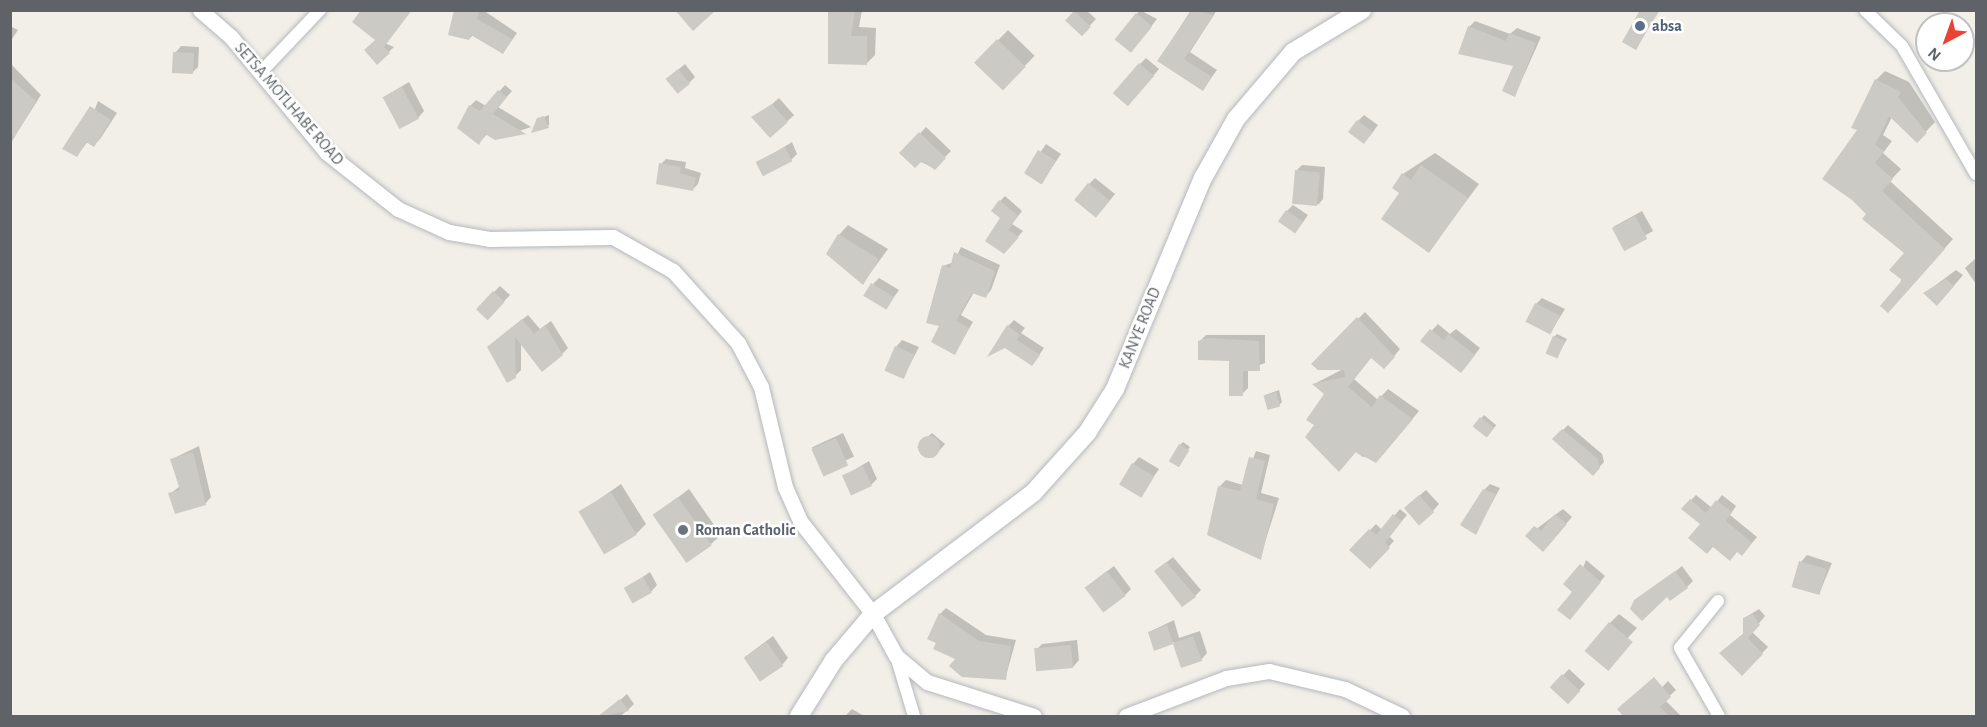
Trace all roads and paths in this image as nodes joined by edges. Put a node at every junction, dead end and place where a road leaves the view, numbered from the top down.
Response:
1 (200, 10) edge
2 (320, 10) edge
3 (1362, 10) edge
4 (1865, 10) edge
5 (1339, 16) edge
6 (261, 72) junction
7 (1977, 174) edge
8 (1718, 601) dead end
9 (873, 614) junction
10 (896, 656) junction
11 (800, 717) edge
12 (914, 717) edge
13 (1034, 717) edge
14 (1126, 717) edge
15 (1402, 717) edge
16 (1719, 717) edge

1 - 6 street, SETSA MOTLHABE ROAD
2 - 6 street
3 - 5 main road, KANYE ROAD
4 - 7 street
5 - 9 main road, KANYE ROAD
6 - 9 street, SETSA MOTLHABE ROAD
8 - 16 street
9 - 10 street, SETSA MOTLHABE ROAD
9 - 11 main road, KANYE ROAD
10 - 12 street
10 - 13 street
14 - 15 street

